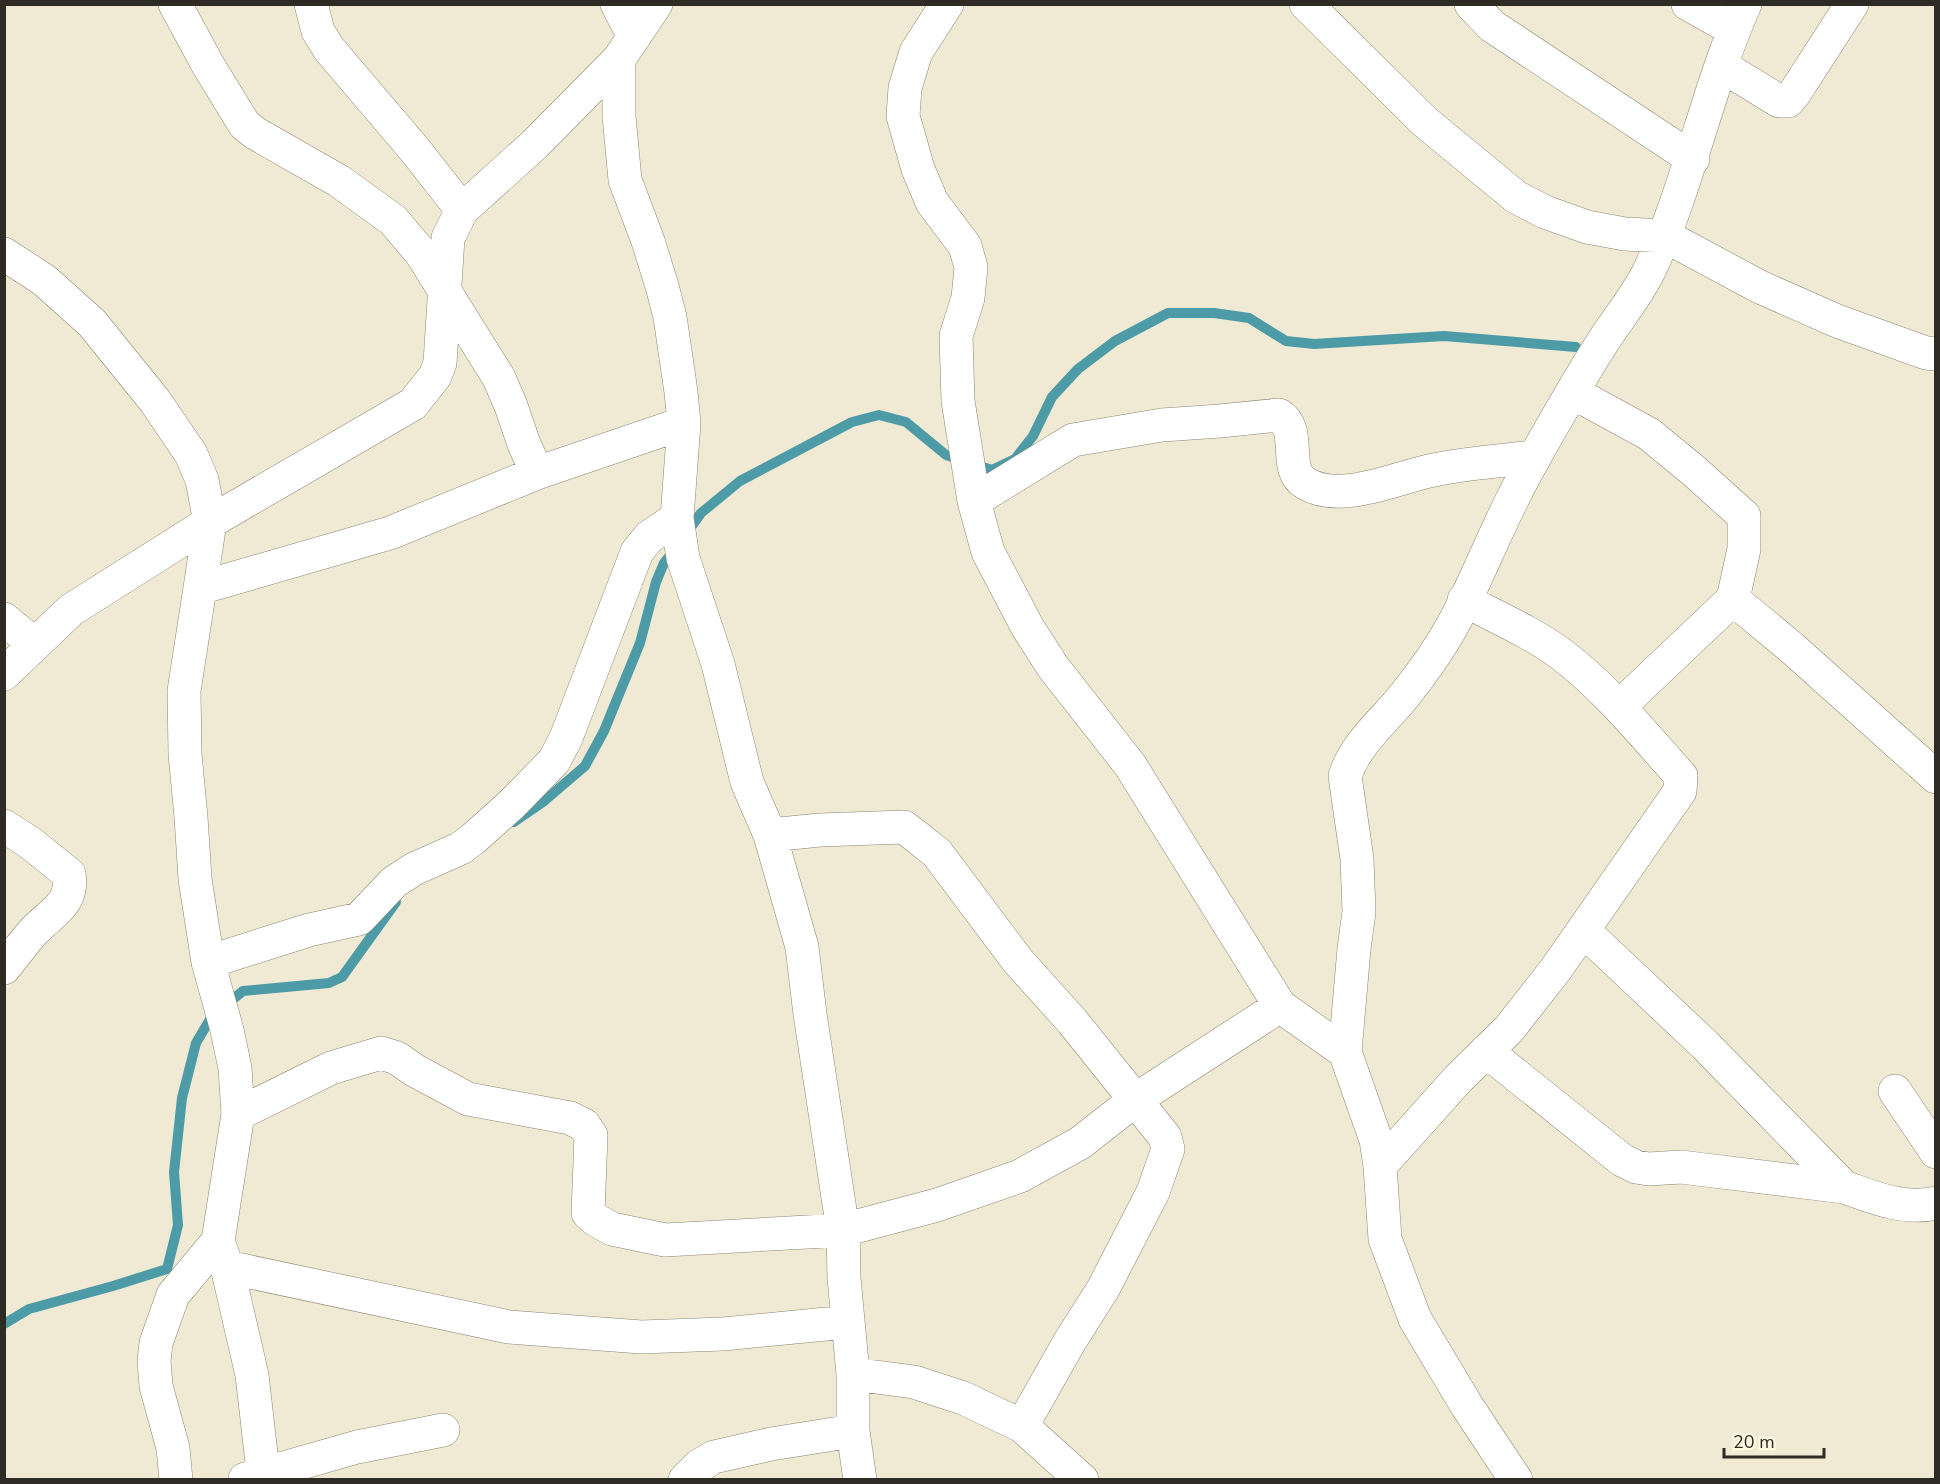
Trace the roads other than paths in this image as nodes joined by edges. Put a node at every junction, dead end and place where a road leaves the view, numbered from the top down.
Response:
1 (175, 4) edge
2 (311, 4) edge
3 (617, 4) edge
4 (656, 4) edge
5 (947, 4) edge
6 (1306, 4) edge
7 (1471, 4) edge
8 (1688, 4) edge
9 (1852, 4) edge
10 (1739, 17) edge
11 (627, 48) junction
12 (1722, 66) junction
13 (1693, 159) junction
14 (462, 210) junction
15 (1665, 236) junction
16 (4, 254) edge
17 (443, 290) junction
18 (1932, 348) edge
19 (1572, 392) junction
20 (684, 423) junction
21 (1534, 457) junction
22 (537, 472) junction
23 (974, 501) junction
24 (677, 518) junction
25 (210, 522) junction
26 (200, 588) junction
27 (1733, 599) junction
28 (1464, 600) junction
29 (4, 619) edge
30 (34, 644) junction
31 (4, 674) edge
32 (1618, 706) junction
33 (1935, 777) edge
34 (4, 826) edge
35 (770, 835) junction
36 (1583, 930) junction
37 (208, 962) junction
38 (4, 968) edge
39 (1280, 1006) junction
40 (1486, 1051) junction
41 (1345, 1052) junction
42 (1895, 1091) dead end
43 (1135, 1100) junction
44 (238, 1114) junction
45 (1935, 1152) edge
46 (1380, 1166) junction
47 (1844, 1187) junction
48 (1935, 1203) edge
49 (843, 1230) junction
50 (222, 1254) junction
51 (847, 1322) junction
52 (853, 1374) junction
53 (1022, 1426) junction
54 (443, 1430) dead end
55 (853, 1431) junction
56 (257, 1478) edge
57 (176, 1479) edge
58 (685, 1479) edge
59 (860, 1479) edge
60 (1082, 1479) edge
61 (1516, 1479) edge

1 - 17 street
2 - 14 street
3 - 11 street
4 - 11 street
5 - 23 street
6 - 15 street
7 - 13 street
8 - 10 street
9 - 12 street
10 - 12 street
11 - 14 street
11 - 20 street
12 - 13 street
13 - 15 street
14 - 17 street
15 - 18 street
15 - 19 street
16 - 25 street
17 - 22 street
17 - 25 street
19 - 21 street
19 - 27 street
20 - 22 street
20 - 24 street
21 - 23 street
21 - 28 street
22 - 26 street
23 - 39 street
24 - 35 street
24 - 37 street
25 - 26 street
25 - 30 street
26 - 37 street
27 - 32 street
27 - 33 street
28 - 32 street
28 - 41 street
29 - 30 street
30 - 31 street
32 - 36 street
34 - 38 street
35 - 43 street
35 - 49 street
36 - 40 street
36 - 47 street
37 - 44 street
39 - 41 street
39 - 43 street
40 - 46 street
40 - 47 street
41 - 46 street
42 - 45 street
43 - 49 street
43 - 53 street
44 - 49 street
44 - 50 street
46 - 61 street
47 - 48 street
49 - 51 street
50 - 51 street
50 - 56 street
50 - 57 street
51 - 52 street
52 - 53 street
52 - 55 street
53 - 60 street
54 - 56 street
55 - 58 street
55 - 59 street

